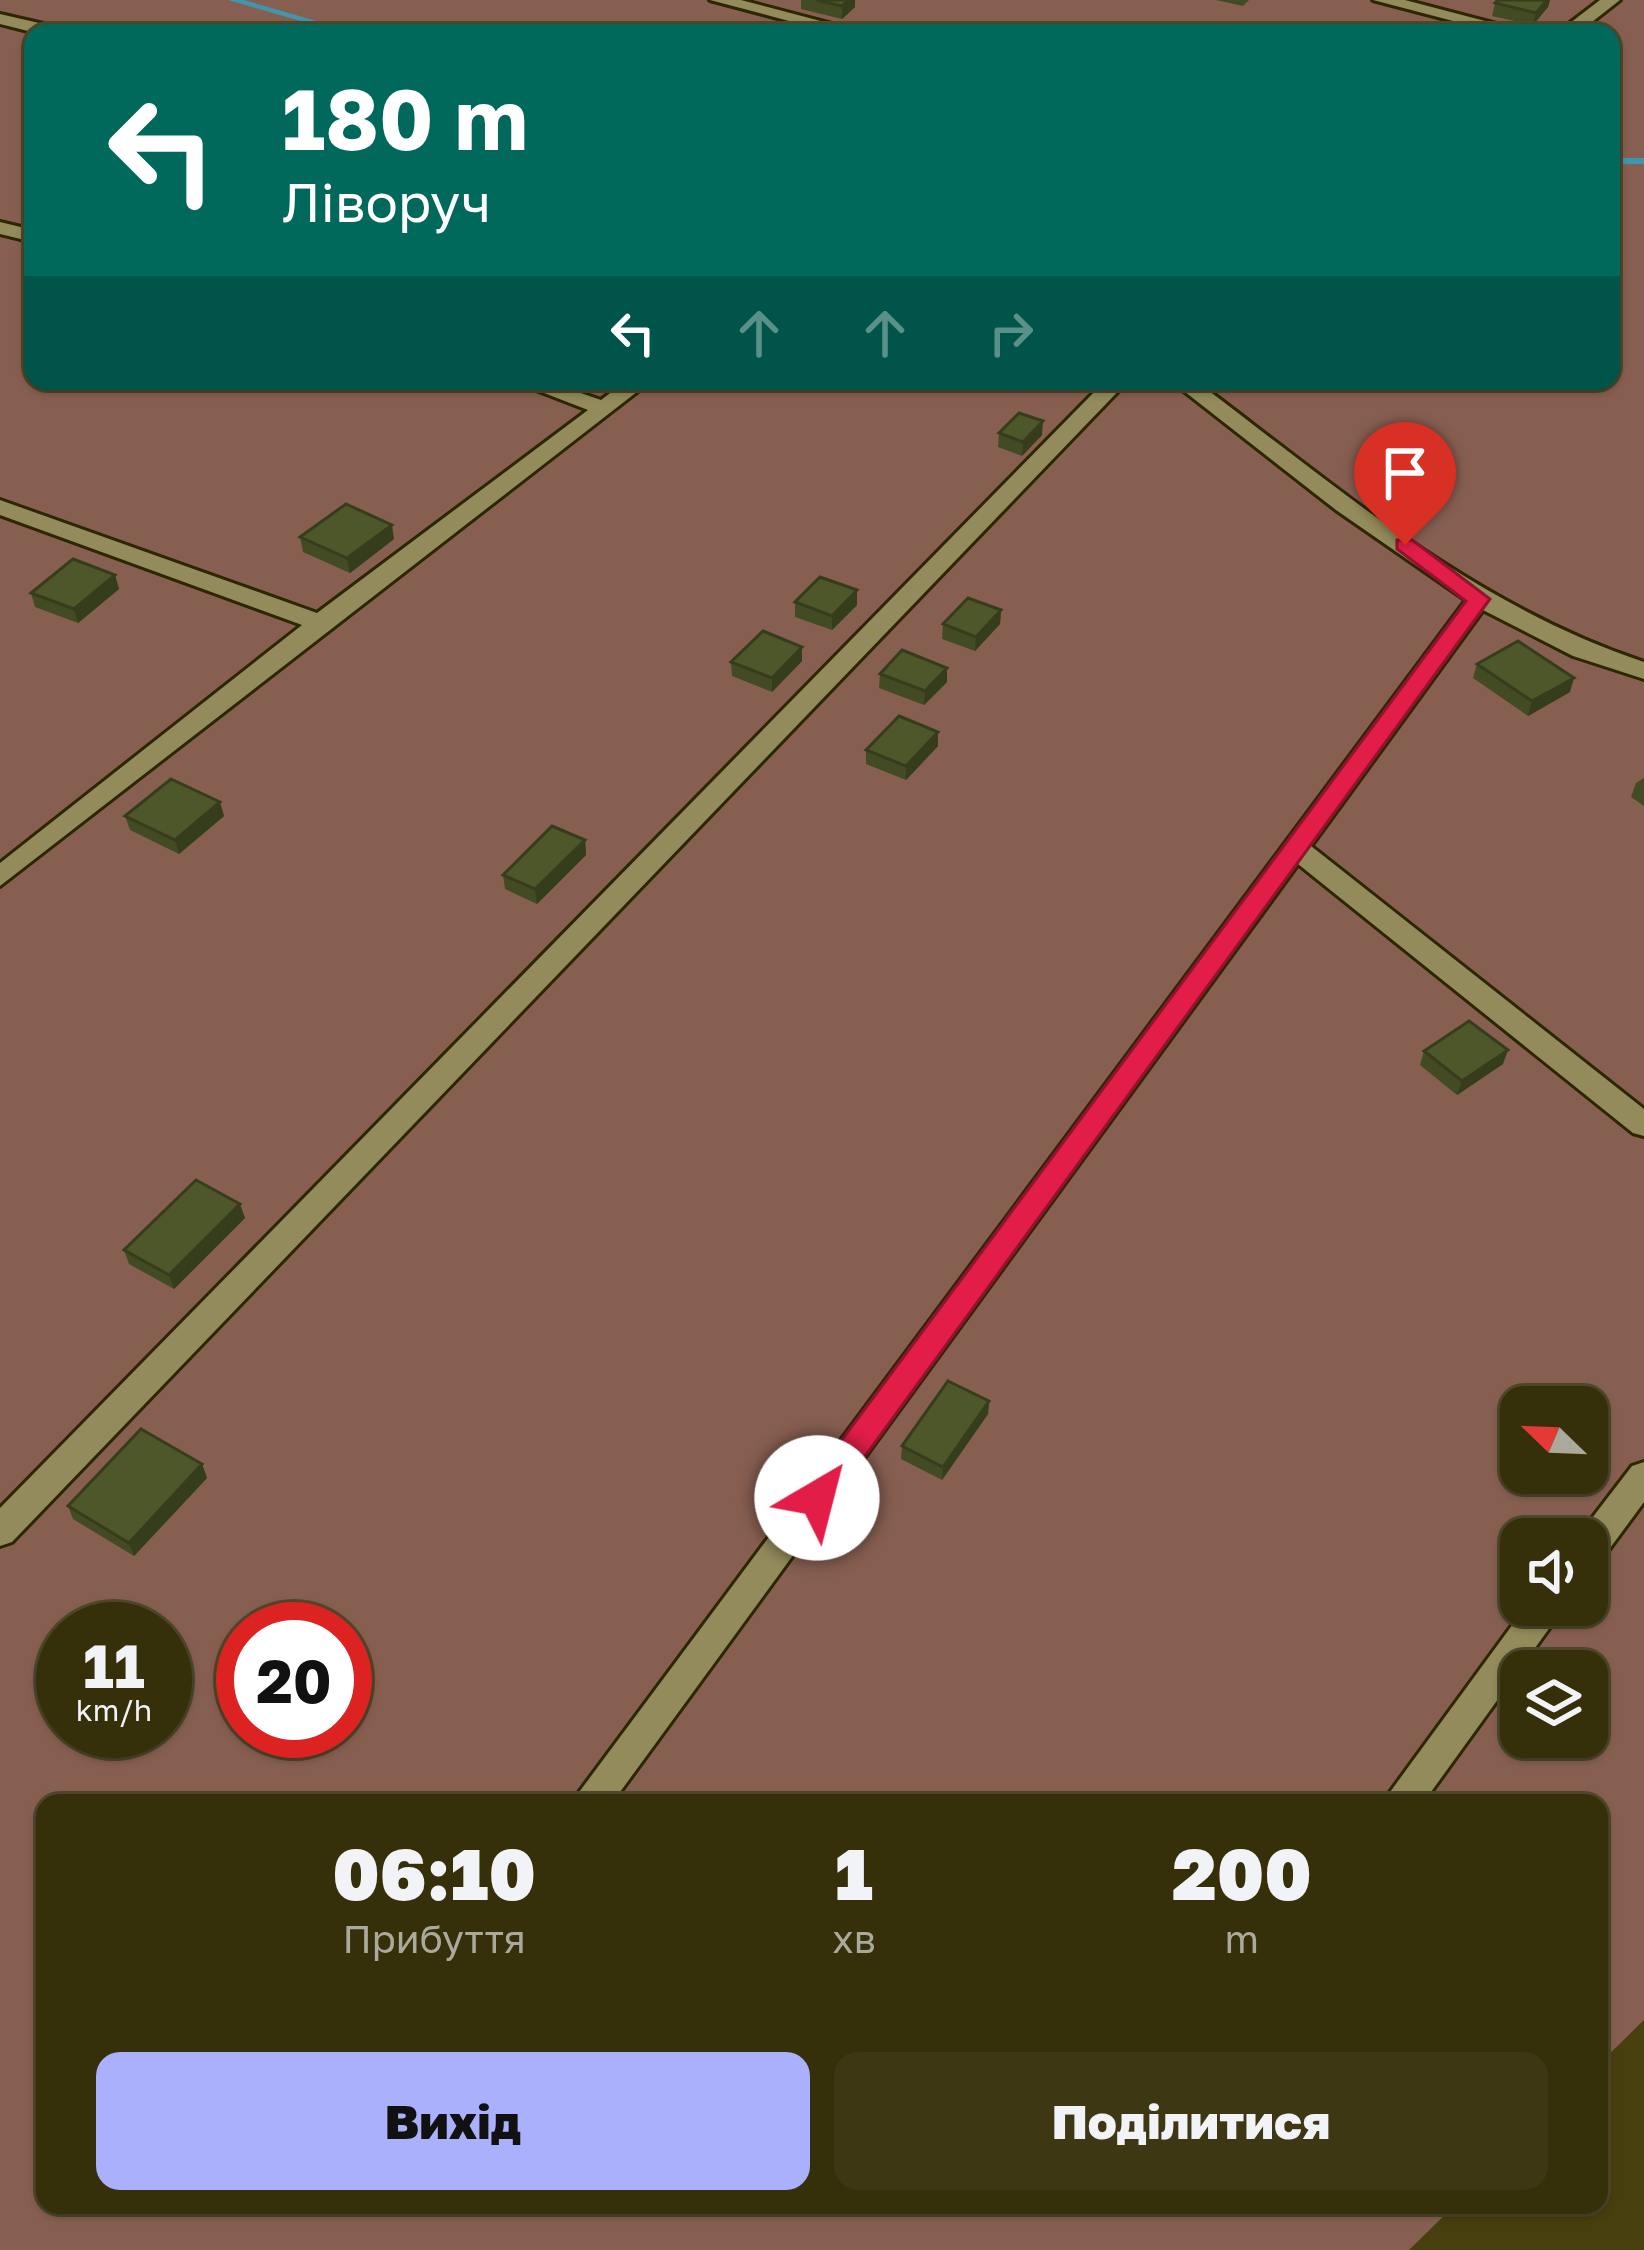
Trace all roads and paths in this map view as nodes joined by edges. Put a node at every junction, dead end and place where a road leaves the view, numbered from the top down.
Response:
1 (719, 0) edge
2 (1382, 0) edge
3 (1611, 0) edge
4 (819, 24) edge
5 (1484, 24) edge
6 (1578, 24) edge
7 (551, 390) edge
8 (628, 390) edge
9 (1108, 390) edge
10 (1194, 390) edge
11 (605, 408) junction
12 (0, 507) edge
13 (1479, 599) junction
14 (320, 623) junction
15 (1611, 662) junction
16 (1644, 671) edge
17 (1644, 684) edge
18 (1299, 850) junction
19 (0, 877) edge
20 (1644, 1125) edge
21 (1644, 1475) edge
22 (1608, 1524) edge
23 (0, 1531) edge
24 (1532, 1626) edge
25 (597, 1794) edge
26 (1408, 1794) edge

1 - 4 lane
2 - 5 lane
3 - 6 lane
7 - 11 lane
8 - 11 lane
9 - 23 lane
10 - 13 lane
11 - 14 lane
12 - 14 lane
13 - 15 lane
13 - 18 lane
14 - 19 lane
15 - 16 lane
15 - 17 lane
18 - 20 lane
18 - 25 lane
21 - 22 lane
24 - 26 lane

